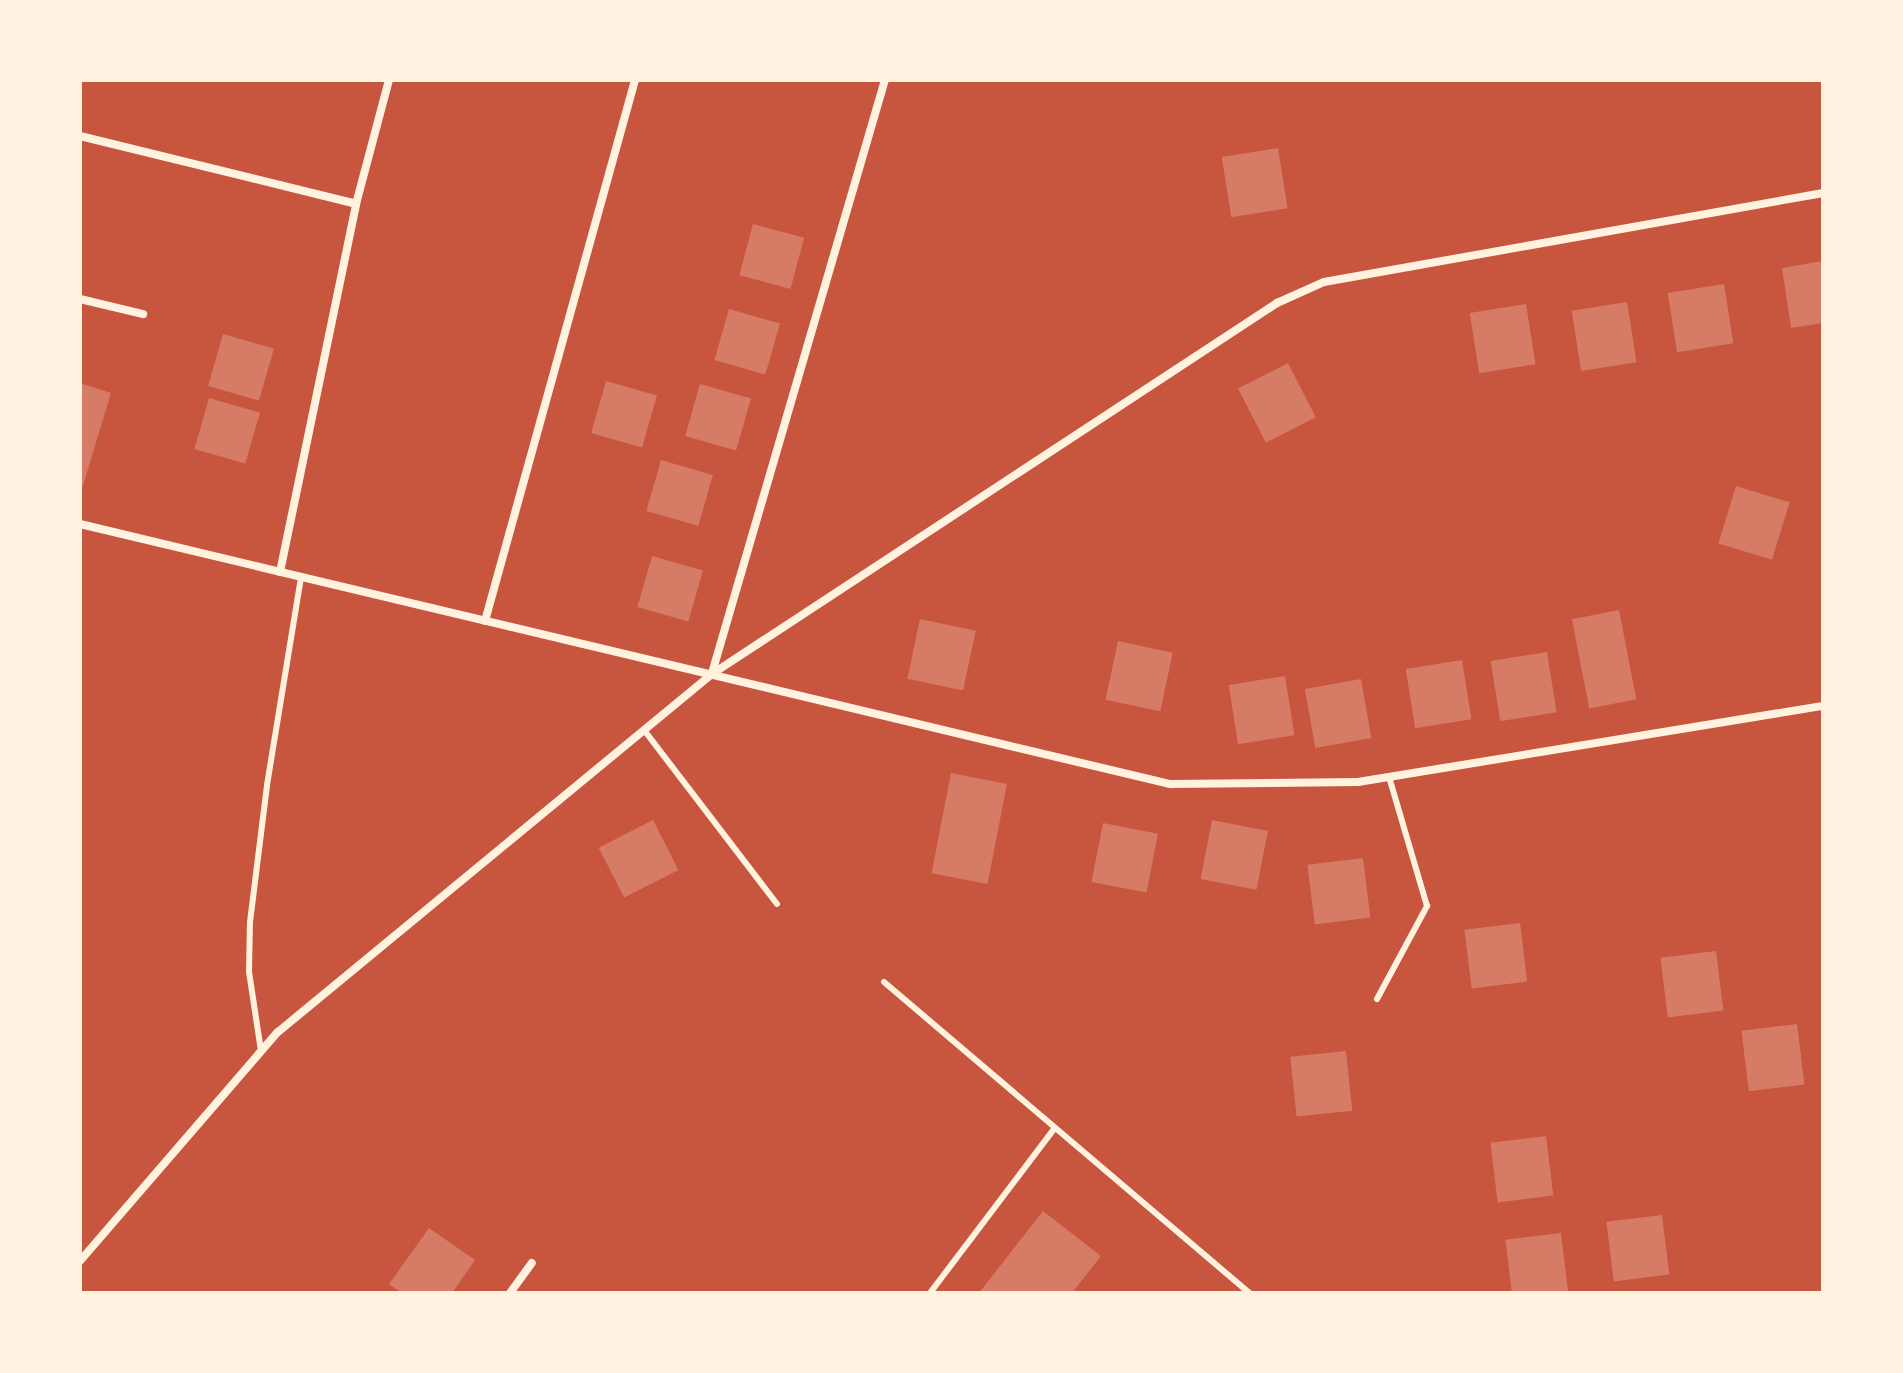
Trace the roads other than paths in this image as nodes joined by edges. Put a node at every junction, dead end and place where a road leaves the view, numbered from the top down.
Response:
1 (389, 80) edge
2 (635, 80) edge
3 (885, 80) edge
4 (80, 136) edge
5 (1823, 193) edge
6 (356, 204) junction
7 (80, 299) edge
8 (143, 314) dead end
9 (80, 524) edge
10 (280, 572) junction
11 (301, 577) junction
12 (485, 621) junction
13 (712, 674) junction
14 (1823, 706) edge
15 (644, 730) junction
16 (1389, 777) junction
17 (777, 904) dead end
18 (884, 982) dead end
19 (1377, 999) dead end
20 (261, 1051) junction
21 (1055, 1128) junction
22 (80, 1261) edge
23 (532, 1263) dead end
24 (510, 1293) edge
25 (930, 1293) edge
26 (1249, 1293) edge

1 - 6 street
2 - 12 street
3 - 13 street
4 - 6 street
5 - 13 street
6 - 10 street
7 - 8 street
9 - 10 street
10 - 11 street
11 - 12 street
11 - 20 lane
12 - 13 street
13 - 15 street
13 - 16 street
14 - 16 street
15 - 17 lane
15 - 20 street
16 - 19 lane
18 - 21 lane
20 - 22 street
21 - 25 lane
21 - 26 lane
23 - 24 street

